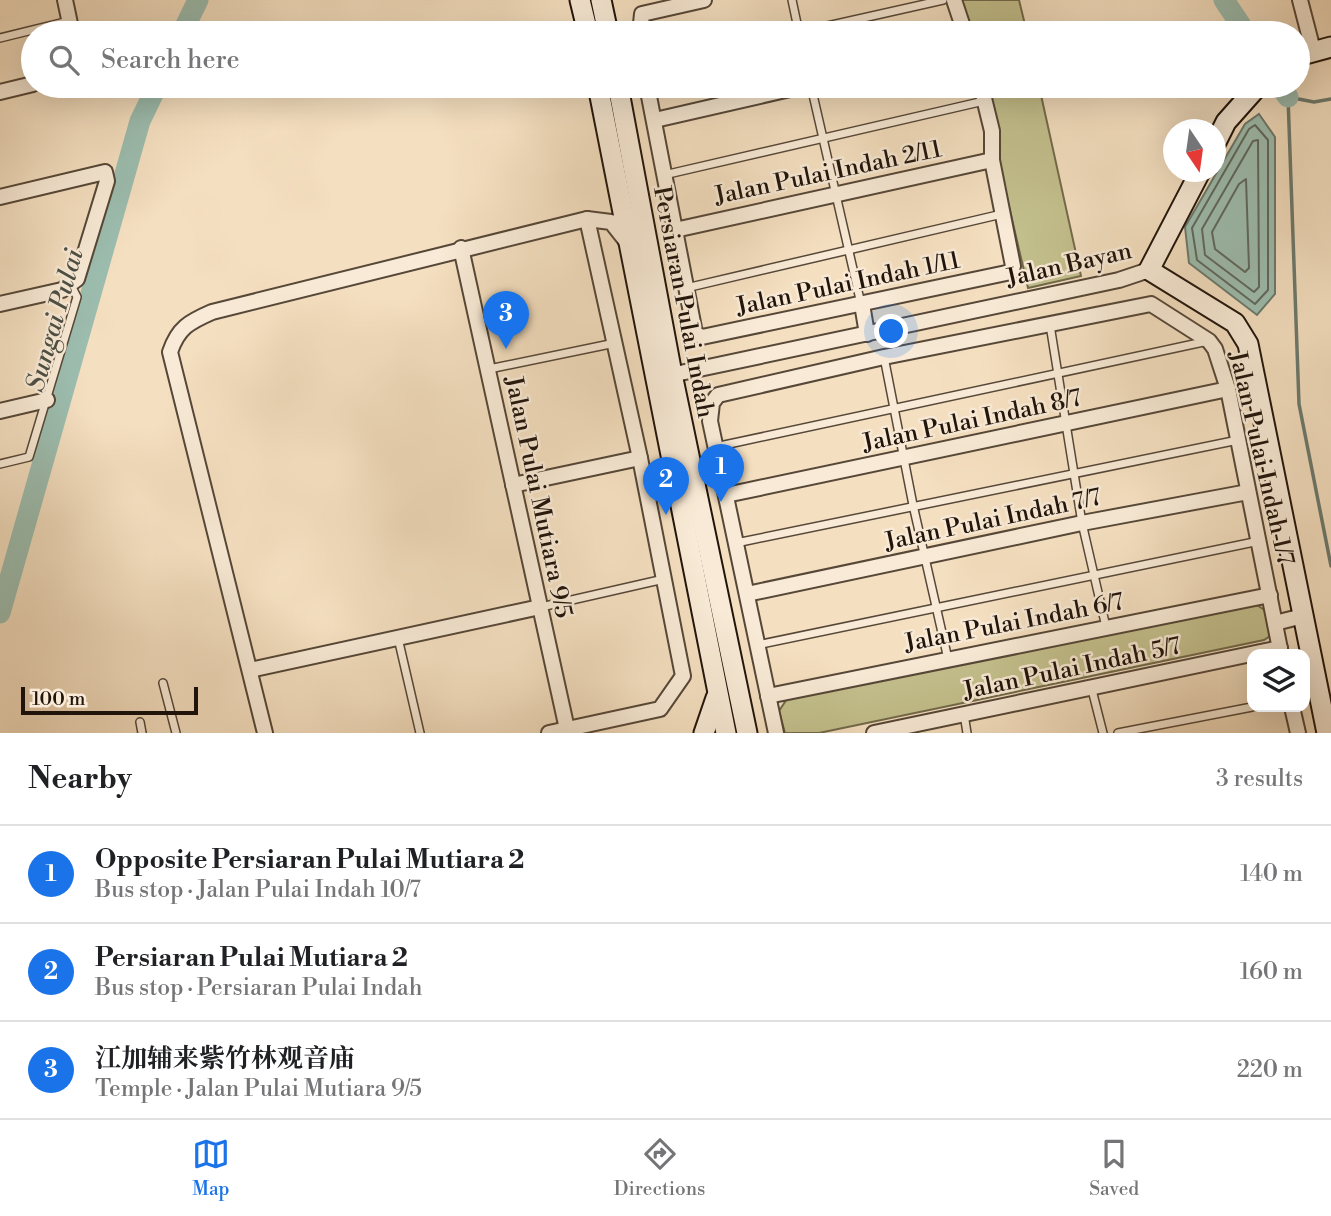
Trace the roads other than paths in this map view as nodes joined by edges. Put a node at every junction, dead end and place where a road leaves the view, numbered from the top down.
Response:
1 (65, 0) edge
2 (580, 0) edge
3 (601, 0) edge
4 (704, 0) edge
5 (792, 0) edge
6 (943, 0) edge
7 (954, 0) edge
8 (1300, 0) edge
9 (70, 21) edge
10 (585, 21) edge
11 (605, 21) edge
12 (641, 21) edge
13 (796, 21) edge
14 (851, 21) edge
15 (961, 21) edge
16 (1304, 21) edge
17 (21, 35) edge
18 (0, 38) edge
19 (21, 87) edge
20 (0, 92) edge
21 (600, 98) edge
22 (620, 98) edge
23 (650, 98) edge
24 (750, 98) edge
25 (814, 98) edge
26 (983, 98) edge
27 (1247, 98) edge
28 (984, 101) junction
29 (654, 120) junction
30 (1226, 122) edge
31 (824, 138) junction
32 (992, 160) junction
33 (664, 175) junction
34 (1195, 182) edge
35 (836, 194) junction
36 (0, 197) edge
37 (1002, 214) junction
38 (587, 219) junction
39 (675, 230) junction
40 (629, 245) junction
41 (461, 248) junction
42 (849, 248) junction
43 (1149, 270) junction
44 (71, 285) junction
45 (685, 288) junction
46 (0, 304) edge
47 (862, 304) junction
48 (1049, 325) junction
49 (867, 334) junction
50 (1209, 341) junction
51 (615, 343) junction
52 (884, 357) junction
53 (489, 369) junction
54 (1057, 374) junction
55 (663, 377) junction
56 (1228, 389) junction
57 (47, 400) junction
58 (895, 406) junction
59 (0, 411) edge
60 (1065, 425) junction
61 (1238, 440) junction
62 (715, 447) junction
63 (904, 457) junction
64 (640, 458) junction
65 (0, 464) edge
66 (1074, 472) junction
67 (513, 485) junction
68 (1248, 492) junction
69 (726, 495) junction
70 (913, 505) junction
71 (1082, 523) junction
72 (1260, 541) junction
73 (736, 544) junction
74 (924, 557) junction
75 (1096, 573) junction
76 (664, 579) junction
77 (747, 594) junction
78 (1270, 595) junction
79 (540, 607) junction
80 (935, 608) junction
81 (1303, 616) junction
82 (1275, 623) junction
83 (1106, 626) junction
84 (397, 636) junction
85 (757, 645) junction
86 (1280, 649) edge
87 (1247, 657) edge
88 (948, 659) junction
89 (250, 670) junction
90 (163, 683) dead end
91 (1091, 686) junction
92 (718, 692) junction
93 (768, 695) junction
94 (1247, 708) edge
95 (1293, 712) edge
96 (964, 714) junction
97 (140, 722) dead end
98 (566, 729) junction
99 (742, 732) edge
100 (142, 733) edge
101 (176, 733) edge
102 (265, 733) edge
103 (420, 733) edge
104 (550, 733) edge
105 (704, 733) edge
106 (726, 733) edge
107 (776, 733) edge
108 (874, 733) edge
109 (967, 733) edge
110 (1103, 733) edge
111 (1118, 733) edge
112 (1298, 733) edge
113 (1327, 733) edge

1 - 9 street
2 - 10 main road
3 - 11 main road
4 - 12 street
5 - 13 lane
6 - 14 lane
7 - 15 street
8 - 16 street
17 - 18 lane
19 - 20 street
21 - 40 main road, Persiaran Pulai Indah
22 - 55 main road, Persiaran Pulai Indah
23 - 29 street
24 - 29 street
25 - 31 lane
26 - 28 street
27 - 30 main road
28 - 31 lane
28 - 32 street
29 - 33 street
31 - 33 lane
31 - 35 lane
32 - 35 street, Jalan Pulai Indah 2/11
32 - 37 street
33 - 39 street
34 - 43 main road
35 - 39 street, Jalan Pulai Indah 2/11
35 - 42 lane
36 - 44 street
37 - 42 lane
37 - 47 street, Jalan Pulai Indah 1/11
38 - 40 street
38 - 41 street
38 - 51 street
39 - 45 street
40 - 55 main road, Persiaran Pulai Indah
41 - 53 street, Jalan Pulai Mutiara 9/5
41 - 89 street
42 - 45 lane
42 - 47 lane
43 - 49 street, Jalan Bayan
43 - 81 main road, Jalan Bayan
44 - 46 street
44 - 57 lane
45 - 47 street, Jalan Pulai Indah 1/11
47 - 49 street
48 - 50 street, Jalan Pulai Indah 1/7
48 - 52 street
48 - 54 lane
49 - 55 street, Jalan Bayan
50 - 54 lane
50 - 56 street, Jalan Pulai Indah 1/7
51 - 53 lane
51 - 64 street
52 - 58 lane
52 - 62 street
53 - 67 street, Jalan Pulai Mutiara 9/5
54 - 58 lane
54 - 60 lane
55 - 92 main road, Persiaran Pulai Indah
55 - 99 main road, Persiaran Pulai Indah
56 - 60 street, Jalan Pulai Indah 8/7
56 - 61 street, Jalan Pulai Indah 1/7
57 - 59 street
57 - 65 lane
58 - 62 lane
58 - 63 lane
60 - 63 street, Jalan Pulai Indah 8/7
60 - 66 lane
61 - 66 lane
61 - 68 street, Jalan Pulai Indah 1/7
62 - 69 street
63 - 69 street, Jalan Pulai Indah 8/7
63 - 70 lane
64 - 67 street
64 - 76 street
66 - 70 lane
66 - 71 lane
67 - 79 street, Jalan Pulai Mutiara 9/5
68 - 71 street, Jalan Pulai Indah 7/7
68 - 72 street, Jalan Pulai Indah 1/7
69 - 73 street
70 - 73 lane
70 - 74 lane
71 - 74 street, Jalan Pulai Indah 7/7
71 - 75 lane
72 - 75 lane
72 - 78 street, Jalan Pulai Indah 1/7
73 - 77 street
74 - 77 street, Jalan Pulai Indah 7/7
74 - 80 lane
75 - 80 lane
75 - 83 lane
76 - 79 lane
76 - 98 street
77 - 85 street
78 - 82 street, Jalan Pulai Indah 1/7
78 - 83 street, Jalan Pulai Indah 6/7
79 - 84 street
79 - 98 street, Jalan Pulai Mutiara 9/5
80 - 85 lane
80 - 88 lane
81 - 82 street
81 - 113 main road, Jalan Bayan
82 - 86 street, Jalan Pulai Indah 1/7
83 - 88 street, Jalan Pulai Indah 6/7
84 - 89 street
84 - 103 lane
85 - 93 street
87 - 91 street, Jalan Pulai Indah 5/7
88 - 93 street, Jalan Pulai Indah 6/7
89 - 102 street
90 - 101 lane
91 - 96 street, Jalan Pulai Indah 5/7
91 - 110 lane
92 - 105 main road
92 - 106 main road, Persiaran Pulai Indah
93 - 107 street
94 - 111 lane
95 - 112 street
96 - 108 street, Jalan Pulai Indah 5/7
96 - 109 lane
97 - 100 lane
98 - 104 street

